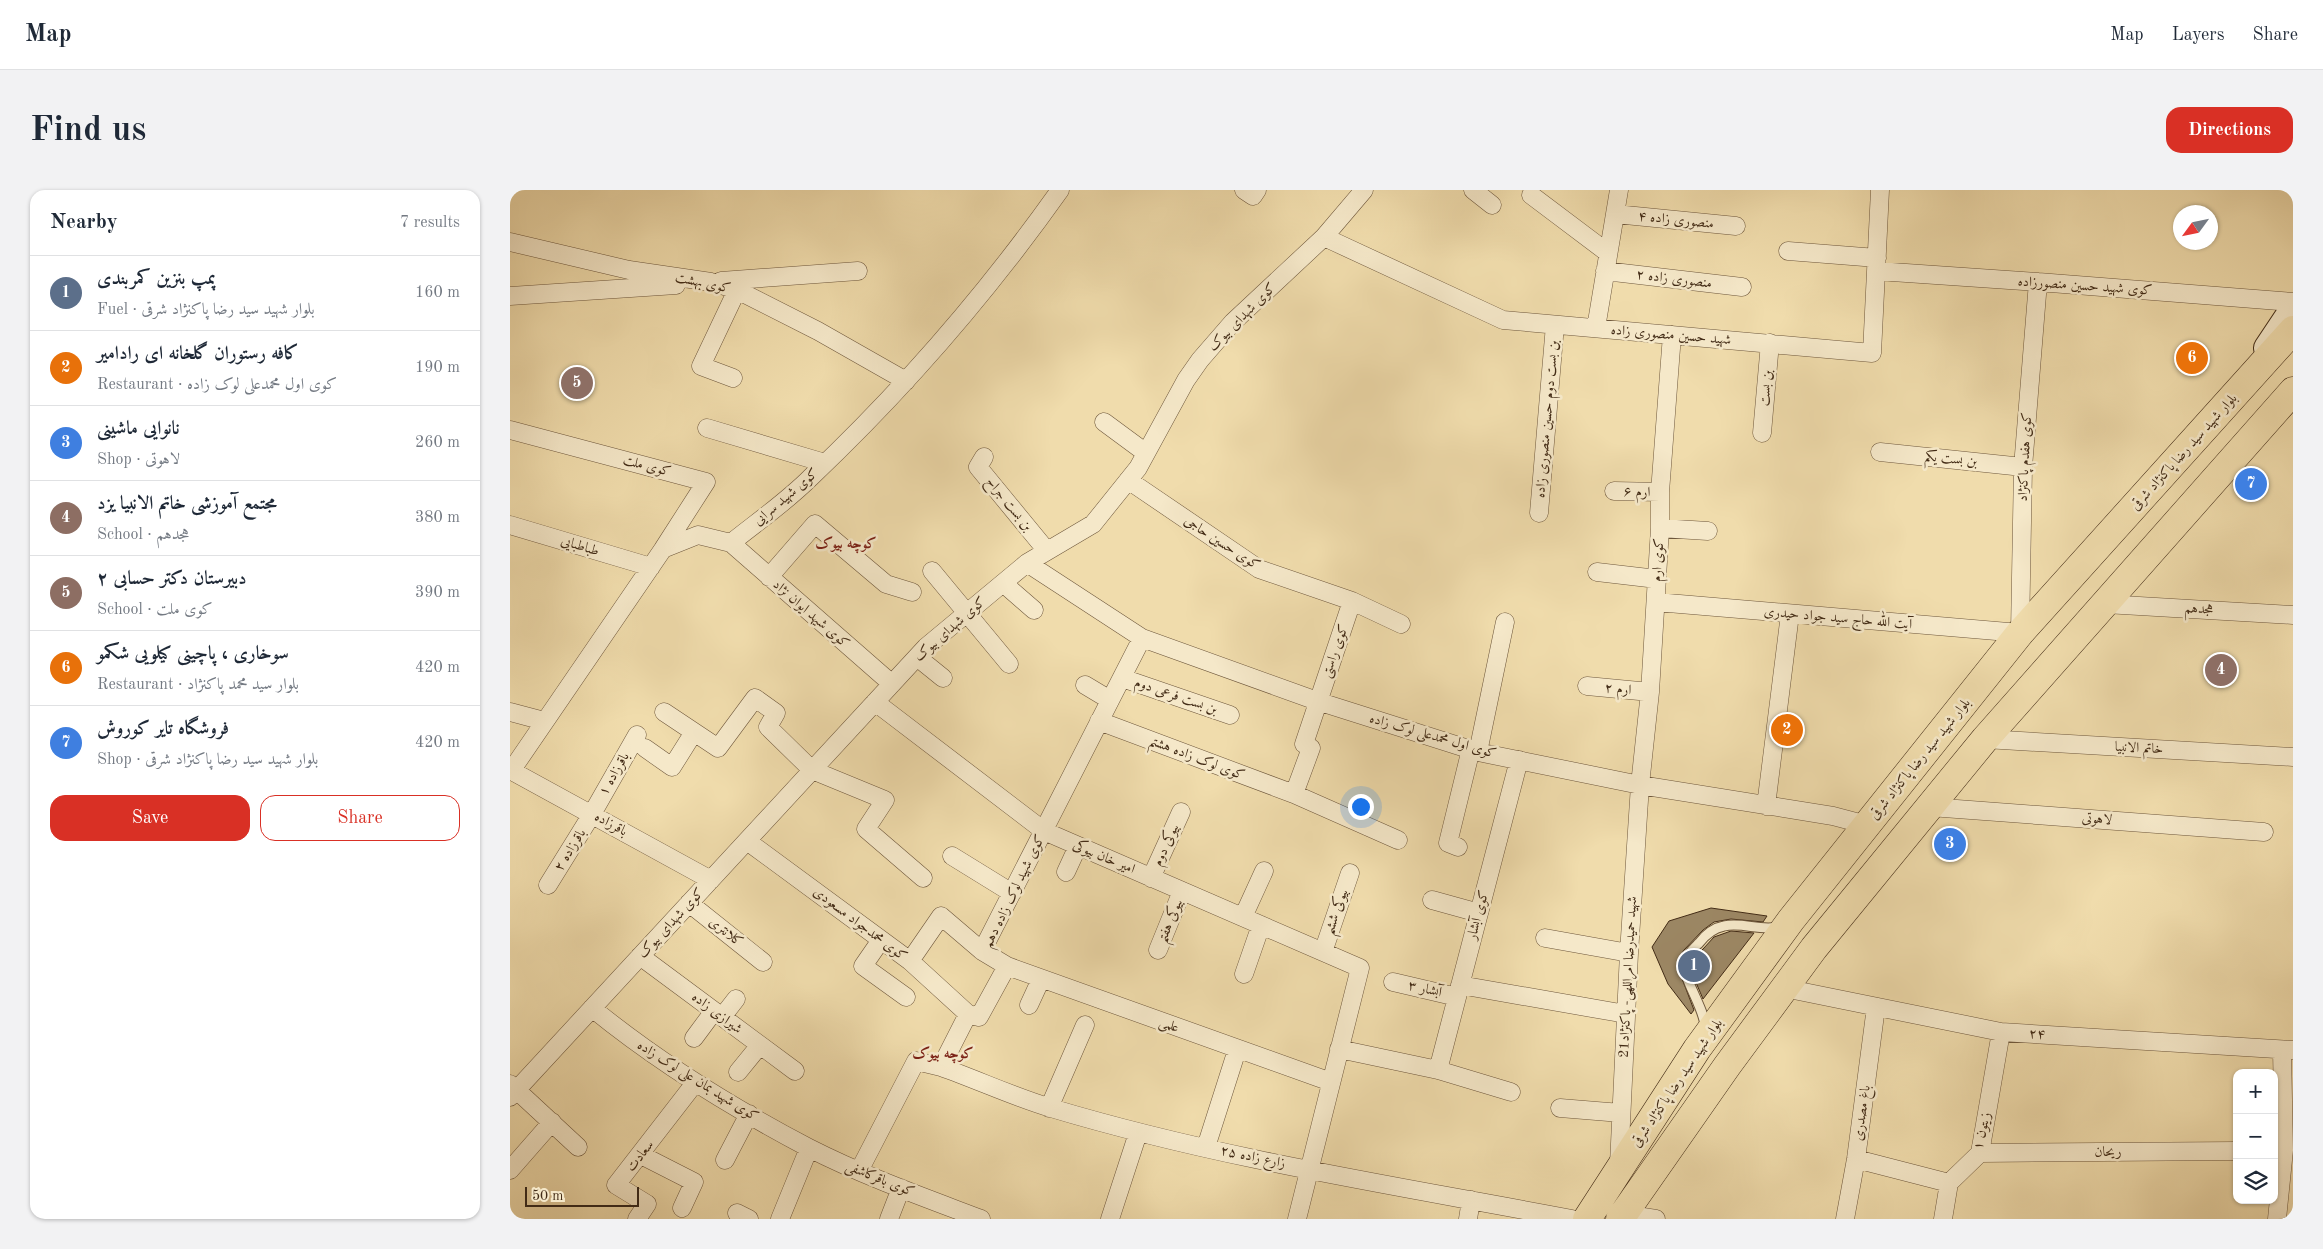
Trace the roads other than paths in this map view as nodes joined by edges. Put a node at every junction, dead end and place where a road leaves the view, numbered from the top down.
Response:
1 (1244, 190) edge
2 (1257, 190) edge
3 (1364, 190) edge
4 (1473, 190) edge
5 (1618, 190) edge
6 (1880, 190) edge
7 (1052, 192) edge
8 (1531, 195) dead end
9 (1492, 205) dead end
10 (1615, 214) junction
11 (1736, 226) dead end
12 (1324, 237) junction
13 (510, 242) edge
14 (1788, 251) dead end
15 (1607, 262) junction
16 (1877, 265) junction
17 (858, 271) dead end
18 (711, 282) junction
19 (2038, 282) junction
20 (1742, 287) dead end
21 (737, 290) junction
22 (510, 296) edge
23 (2293, 302) edge
24 (2293, 309) edge
25 (1554, 325) junction
26 (1596, 328) junction
27 (2293, 330) edge
28 (1672, 335) junction
29 (1770, 343) junction
30 (733, 378) dead end
31 (906, 381) junction
32 (2293, 392) edge
33 (2234, 395) junction
34 (1104, 422) dead end
35 (707, 428) dead end
36 (510, 430) edge
37 (1762, 432) dead end
38 (1146, 452) junction
39 (1880, 452) dead end
40 (984, 457) dead end
41 (825, 463) junction
42 (2022, 467) junction
43 (1128, 480) junction
44 (1614, 491) dead end
45 (1660, 492) junction
46 (1539, 513) dead end
47 (510, 524) edge
48 (1660, 528) junction
49 (1708, 531) dead end
50 (731, 543) junction
51 (663, 549) junction
52 (1047, 551) junction
53 (1028, 563) junction
54 (651, 567) junction
55 (932, 571) dead end
56 (1597, 572) dead end
57 (769, 577) junction
58 (1657, 579) junction
59 (1003, 583) junction
60 (912, 592) dead end
61 (1352, 601) junction
62 (1656, 602) junction
63 (2105, 604) junction
64 (1034, 610) dead end
65 (966, 614) junction
66 (1790, 614) junction
67 (2293, 615) edge
68 (1505, 622) dead end
69 (1401, 624) dead end
70 (2020, 633) junction
71 (1142, 638) junction
72 (917, 657) junction
73 (1009, 664) dead end
74 (942, 678) dead end
75 (1122, 678) junction
76 (892, 684) junction
77 (1085, 685) dead end
78 (1587, 686) dead end
79 (1650, 692) junction
80 (1110, 700) junction
81 (1317, 701) junction
82 (875, 702) junction
83 (510, 712) edge
84 (664, 712) dead end
85 (1230, 715) dead end
86 (544, 721) junction
87 (1100, 721) junction
88 (694, 732) junction
89 (1985, 739) junction
90 (1474, 750) junction
91 (2293, 757) edge
92 (1519, 760) junction
93 (812, 770) junction
94 (511, 771) edge
95 (1640, 785) junction
96 (1294, 794) junction
97 (1766, 806) junction
98 (1930, 807) junction
99 (1181, 812) dead end
100 (592, 814) junction
101 (1867, 825) junction
102 (1044, 831) junction
103 (2264, 832) dead end
104 (1398, 840) dead end
105 (747, 841) junction
106 (1078, 846) junction
107 (1458, 846) dead end
108 (952, 856) dead end
109 (1264, 871) dead end
110 (1066, 872) dead end
111 (1350, 873) dead end
112 (923, 878) dead end
113 (1151, 878) junction
114 (711, 880) junction
115 (548, 885) dead end
116 (1182, 891) junction
117 (1012, 893) junction
118 (1432, 900) dead end
119 (689, 903) junction
120 (1479, 913) junction
121 (1243, 917) junction
122 (1791, 920) junction
123 (1261, 925) junction
124 (1545, 938) dead end
125 (881, 940) junction
126 (1158, 950) dead end
127 (982, 951) junction
128 (1323, 952) junction
129 (1629, 953) junction
130 (640, 956) junction
131 (910, 961) junction
132 (763, 962) dead end
133 (1007, 966) junction
134 (1244, 974) dead end
135 (1041, 979) junction
136 (1393, 982) dead end
137 (1784, 988) junction
138 (1459, 991) junction
139 (906, 997) dead end
140 (736, 999) dead end
141 (1029, 1005) dead end
142 (1876, 1006) junction
143 (592, 1008) junction
144 (718, 1014) junction
145 (968, 1014) junction
146 (1626, 1014) junction
147 (1085, 1025) dead end
148 (2001, 1032) junction
149 (694, 1038) dead end
150 (1702, 1043) junction
151 (760, 1045) junction
152 (1340, 1049) junction
153 (1237, 1050) junction
154 (2288, 1050) edge
155 (941, 1067) junction
156 (1438, 1070) junction
157 (794, 1071) dead end
158 (738, 1072) dead end
159 (1332, 1082) junction
160 (695, 1083) junction
161 (512, 1090) edge
162 (1511, 1092) dead end
163 (1049, 1108) junction
164 (1560, 1108) dead end
165 (1621, 1113) junction
166 (749, 1114) junction
167 (552, 1122) junction
168 (1138, 1133) junction
169 (578, 1147) dead end
170 (1206, 1147) junction
171 (809, 1148) junction
172 (2284, 1150) edge
173 (2233, 1151) edge
174 (1980, 1153) junction
175 (640, 1155) junction
176 (1856, 1159) junction
177 (725, 1160) dead end
178 (510, 1170) edge
179 (1309, 1170) junction
180 (1619, 1170) junction
181 (858, 1171) junction
182 (1949, 1183) junction
183 (901, 1188) junction
184 (1471, 1200) junction
185 (682, 1208) dead end
186 (1622, 1216) edge
187 (637, 1219) edge
188 (780, 1219) edge
189 (889, 1219) edge
190 (981, 1219) edge
191 (1110, 1219) edge
192 (1297, 1219) edge
193 (1468, 1219) edge
194 (1572, 1219) edge
195 (1587, 1219) edge
196 (1656, 1219) edge
197 (1845, 1219) edge
198 (1943, 1219) edge
199 (2277, 1219) edge

1 - 2 street
3 - 12 street, کوی شهدای بیوک
4 - 9 street
5 - 10 street
6 - 16 street, شهید حسین منصوری زاده
7 - 31 street, کوی شهید سرایی
8 - 15 street
10 - 11 street, منصوری زاده ۴
10 - 15 street
12 - 25 street, شهید حسین منصوری زاده
12 - 38 street, کوی شهدای بیوک
13 - 18 street, کوی بهشت
14 - 16 street, کوی شهید حسین منصورزاده
15 - 20 street, منصوری زاده ۲
15 - 26 street
16 - 19 street, کوی شهید حسین منصورزاده
16 - 29 street, شهید حسین منصوری زاده
17 - 18 street
18 - 21 street, کوی بهشت
18 - 22 street
19 - 23 street, کوی شهید حسین منصورزاده
19 - 42 street, کوی هفدم پاکنژاد
21 - 30 street
21 - 31 street, کوی بهشت
24 - 33 main road
25 - 26 street, شهید حسین منصوری زاده
25 - 46 street, بن بست دوم حسین منصوری زاده
26 - 28 street, شهید حسین منصوری زاده
27 - 33 main road, بلوار شهید سید رضا پاکنژاد شرقی
28 - 29 street, شهید حسین منصوری زاده
28 - 45 street, کوی ارم
29 - 37 street, بن بست
31 - 41 street, کوی شهید سرایی
32 - 63 main road
33 - 70 main road, بلوار شهید سید رضا پاکنژاد شرقی
34 - 38 street
35 - 41 street
36 - 51 street, کوی ملت
38 - 43 street, کوی شهدای بیوک
39 - 42 street, بن بست یکم
40 - 52 street, بن بست جراح
41 - 50 street, کوی شهید سرایی
42 - 70 street, کوی هفدم پاکنژاد
43 - 52 street, کوی شهدای بیوک
43 - 61 street, کوی حسین حاجی
44 - 45 street, ارم ۶
45 - 48 street, کوی ارم
47 - 54 street, طباطبایی
48 - 49 street
48 - 58 street, کوی ارم
50 - 51 street
50 - 57 street, کوی شیهد ایوان نژاد
51 - 54 street
52 - 53 street, کوی شهدای بیوک
53 - 59 street, کوی شهدای بیوک
53 - 71 street, کوی اول محمدعلی لوک زاده
54 - 86 street
55 - 65 street
56 - 58 street
57 - 60 street
57 - 76 street, کوی شیهد ایوان نژاد
58 - 62 street, کوی ارم
59 - 64 street
59 - 65 street, کوی شهدای بیوک
61 - 69 street, کوی حسین حاجی
61 - 81 street, کوی راستی
62 - 66 street, آیت الله حاج سید جواد حیدری
62 - 79 street, کوی ارم
63 - 67 street, هجدهم
63 - 89 main road
65 - 72 street, کوی شهدای بیوک
65 - 73 street
66 - 70 street, آیت الله حاج سید جواد حیدری
66 - 97 street
68 - 90 street
70 - 101 main road, بلوار شهید سید رضا پاکنژاد شرقی
71 - 75 street, کوی شهید لوک زاده دهم
71 - 81 street, کوی اول محمدعلی لوک زاده
72 - 74 street
72 - 76 street, کوی شهدای بیوک
75 - 80 street, کوی شهید لوک زاده دهم
75 - 85 street, بن بست فرعی دوم
76 - 82 street, کوی شهدای بیوک
77 - 80 street
78 - 79 street, ارم ۲
79 - 95 street, کوی ارم
80 - 87 street, کوی شهید لوک زاده دهم
81 - 90 street, کوی اول محمدعلی لوک زاده
81 - 96 street
82 - 93 street, کوی شهدای بیوک
82 - 102 street, امیر خان بیوکی
83 - 86 street
84 - 88 street
86 - 94 street
87 - 96 street, کوی لوک زاده هشتم
87 - 102 street, کوی شهید لوک زاده دهم
88 - 93 street
88 - 100 street, باقرزاده ۱
89 - 91 street, خاتم الانبیا
89 - 98 main road
90 - 92 street, کوی اول محمدعلی لوک زاده
90 - 107 street
92 - 95 street, کوی اول محمدعلی لوک زاده
92 - 120 street, کوی آبشار
93 - 105 street, کوی شهدای بیوک
93 - 112 street
94 - 100 street, باقرزاده
95 - 97 street, کوی اول محمدعلی لوک زاده
95 - 129 street, شهید حمیدرضا امراللهی- پاکنژاد21
96 - 104 street, کوی لوک زاده هشتم
97 - 101 street, کوی اول محمدعلی لوک زاده
98 - 103 street, لاهوتی
98 - 137 main road
99 - 113 street, بیوکی دوم
100 - 114 street, باقرزاده
100 - 115 street, باقرزاده ۲
101 - 122 main road, بلوار شهید سید رضا پاکنژاد شرقی
102 - 106 street, امیر خان بیوکی
102 - 117 street, کوی شهید لوک زاده دهم
105 - 114 street, کوی شهدای بیوک
105 - 125 street, کوی محمدجواد مسعودی
106 - 110 street
106 - 113 street, امیر خان بیوکی
108 - 117 street
109 - 121 street
111 - 128 street, بیوکی ششم
113 - 116 street, امیر خان بیوکی
114 - 119 street, کوی شهدای بیوک
116 - 121 street, امیر خان بیوکی
116 - 126 street, بیوکی هفتم
117 - 127 street, کوی شهید لوک زاده دهم
118 - 120 street
119 - 130 street, کوی شهدای بیوک
119 - 132 street, کلانتری
120 - 138 street, کوی آبشار
121 - 123 street, امیر خان بیوکی
122 - 150 main road, بلوار شهید سید رضا پاکنژاد شرقی
122 - 150 lane
123 - 128 street, امیر خان بیوکی
123 - 134 street
124 - 129 street
125 - 131 street, کوی محمدجواد مسعودی
125 - 139 street
127 - 131 street
127 - 133 street, کوی شهید لوک زاده دهم
128 - 152 street, امیر خان بیوکی
129 - 146 street, شهید حمیدرضا امراللهی- پاکنژاد21
130 - 143 street, کوی شهدای بیوک
130 - 144 street, شیرازی زاده
131 - 145 street, کوی محمدجواد مسعودی
133 - 135 street, علمی
133 - 145 street, کوی شهید لوک زاده دهم
135 - 141 street
135 - 153 street, علمی
136 - 138 street, آبشار ۳
137 - 142 street, ۲۴
137 - 186 main road
138 - 146 street, آبشار ۳
138 - 156 street, کوی آبشار
140 - 144 street
142 - 148 street, ۲۴
142 - 176 street, باغ مصدری
143 - 160 street, کوی شهید بمان علی لوک زاده
143 - 161 street, کوی شهدای بیوک
144 - 149 street
144 - 151 street, شیرازی زاده
145 - 155 street
146 - 165 street, شهید حمیدرضا امراللهی- پاکنژاد21
147 - 163 street
148 - 154 street, ۲۴
148 - 174 street, زیتون ۱
150 - 180 main road, بلوار شهید سید رضا پاکنژاد شرقی
151 - 157 street, شیرازی زاده
151 - 158 street
152 - 156 street
152 - 159 street
153 - 159 street, علمی
153 - 170 street
154 - 172 street
155 - 163 street, زارع زاده ۲۵
155 - 181 street
156 - 162 street
159 - 179 street
160 - 166 street, کوی شهید بمان علی لوک زاده
160 - 175 street, سعادت
161 - 167 street
163 - 168 street, زارع زاده ۲۵
164 - 165 street
165 - 180 street, شهید حمیدرضا امراللهی- پاکنژاد21
166 - 171 street, کوی شهید بمان علی لوک زاده
166 - 177 street
167 - 169 street
167 - 178 street
168 - 170 street, زارع زاده ۲۵
168 - 191 street
170 - 179 street, زارع زاده ۲۵
171 - 181 street, کوی باقرکاشفی
171 - 188 street
172 - 199 street
173 - 174 street, ریحان
174 - 182 street, زیتون ۱
175 - 185 street
175 - 187 street, سعادت
176 - 182 street
176 - 197 street, باغ مصدری
179 - 184 street, زارع زاده ۲۵
179 - 192 street
180 - 195 main road, بلوار شهید سید رضا پاکنژاد شرقی
181 - 183 street, کوی باقرکاشفی
182 - 198 street
183 - 189 street
183 - 190 street, کوی باقرکاشفی
184 - 193 street
184 - 194 street, زارع زاده ۲۵
186 - 196 street

